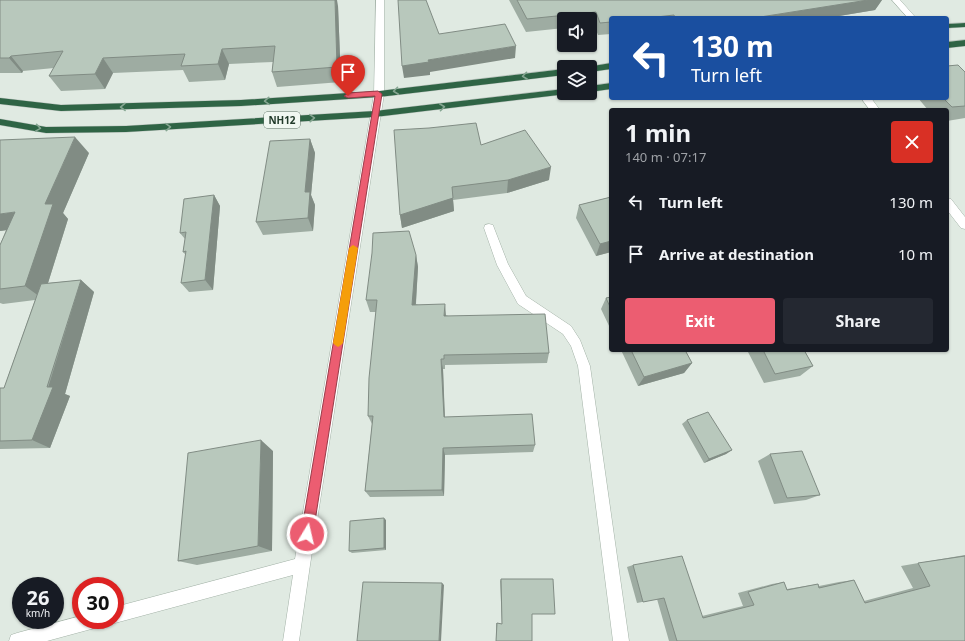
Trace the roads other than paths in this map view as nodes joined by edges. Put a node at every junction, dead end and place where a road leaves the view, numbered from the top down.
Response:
1 (380, 0) edge
2 (896, 0) edge
3 (910, 16) edge
4 (965, 25) edge
5 (949, 26) edge
6 (965, 43) edge
7 (949, 45) edge
8 (609, 66) edge
9 (597, 68) edge
10 (557, 73) edge
11 (609, 86) edge
12 (597, 88) edge
13 (557, 93) edge
14 (378, 94) junction
15 (0, 101) edge
16 (375, 114) junction
17 (0, 122) edge
18 (949, 205) edge
19 (965, 225) edge
20 (489, 228) dead end
21 (302, 565) junction
22 (124, 613) edge
23 (72, 626) edge
24 (17, 641) edge
25 (292, 641) edge
26 (621, 641) edge

1 - 14 street
2 - 3 street
4 - 5 highway
6 - 7 highway
8 - 9 highway
10 -> 14 highway, NH12
11 - 12 highway
16 -> 13 highway, NH12
14 -> 15 highway, NH12
14 - 16 street
17 -> 16 highway, NH12
16 - 21 street
18 - 19 street
20 - 26 street
21 - 22 street
21 - 25 street
23 - 24 street

